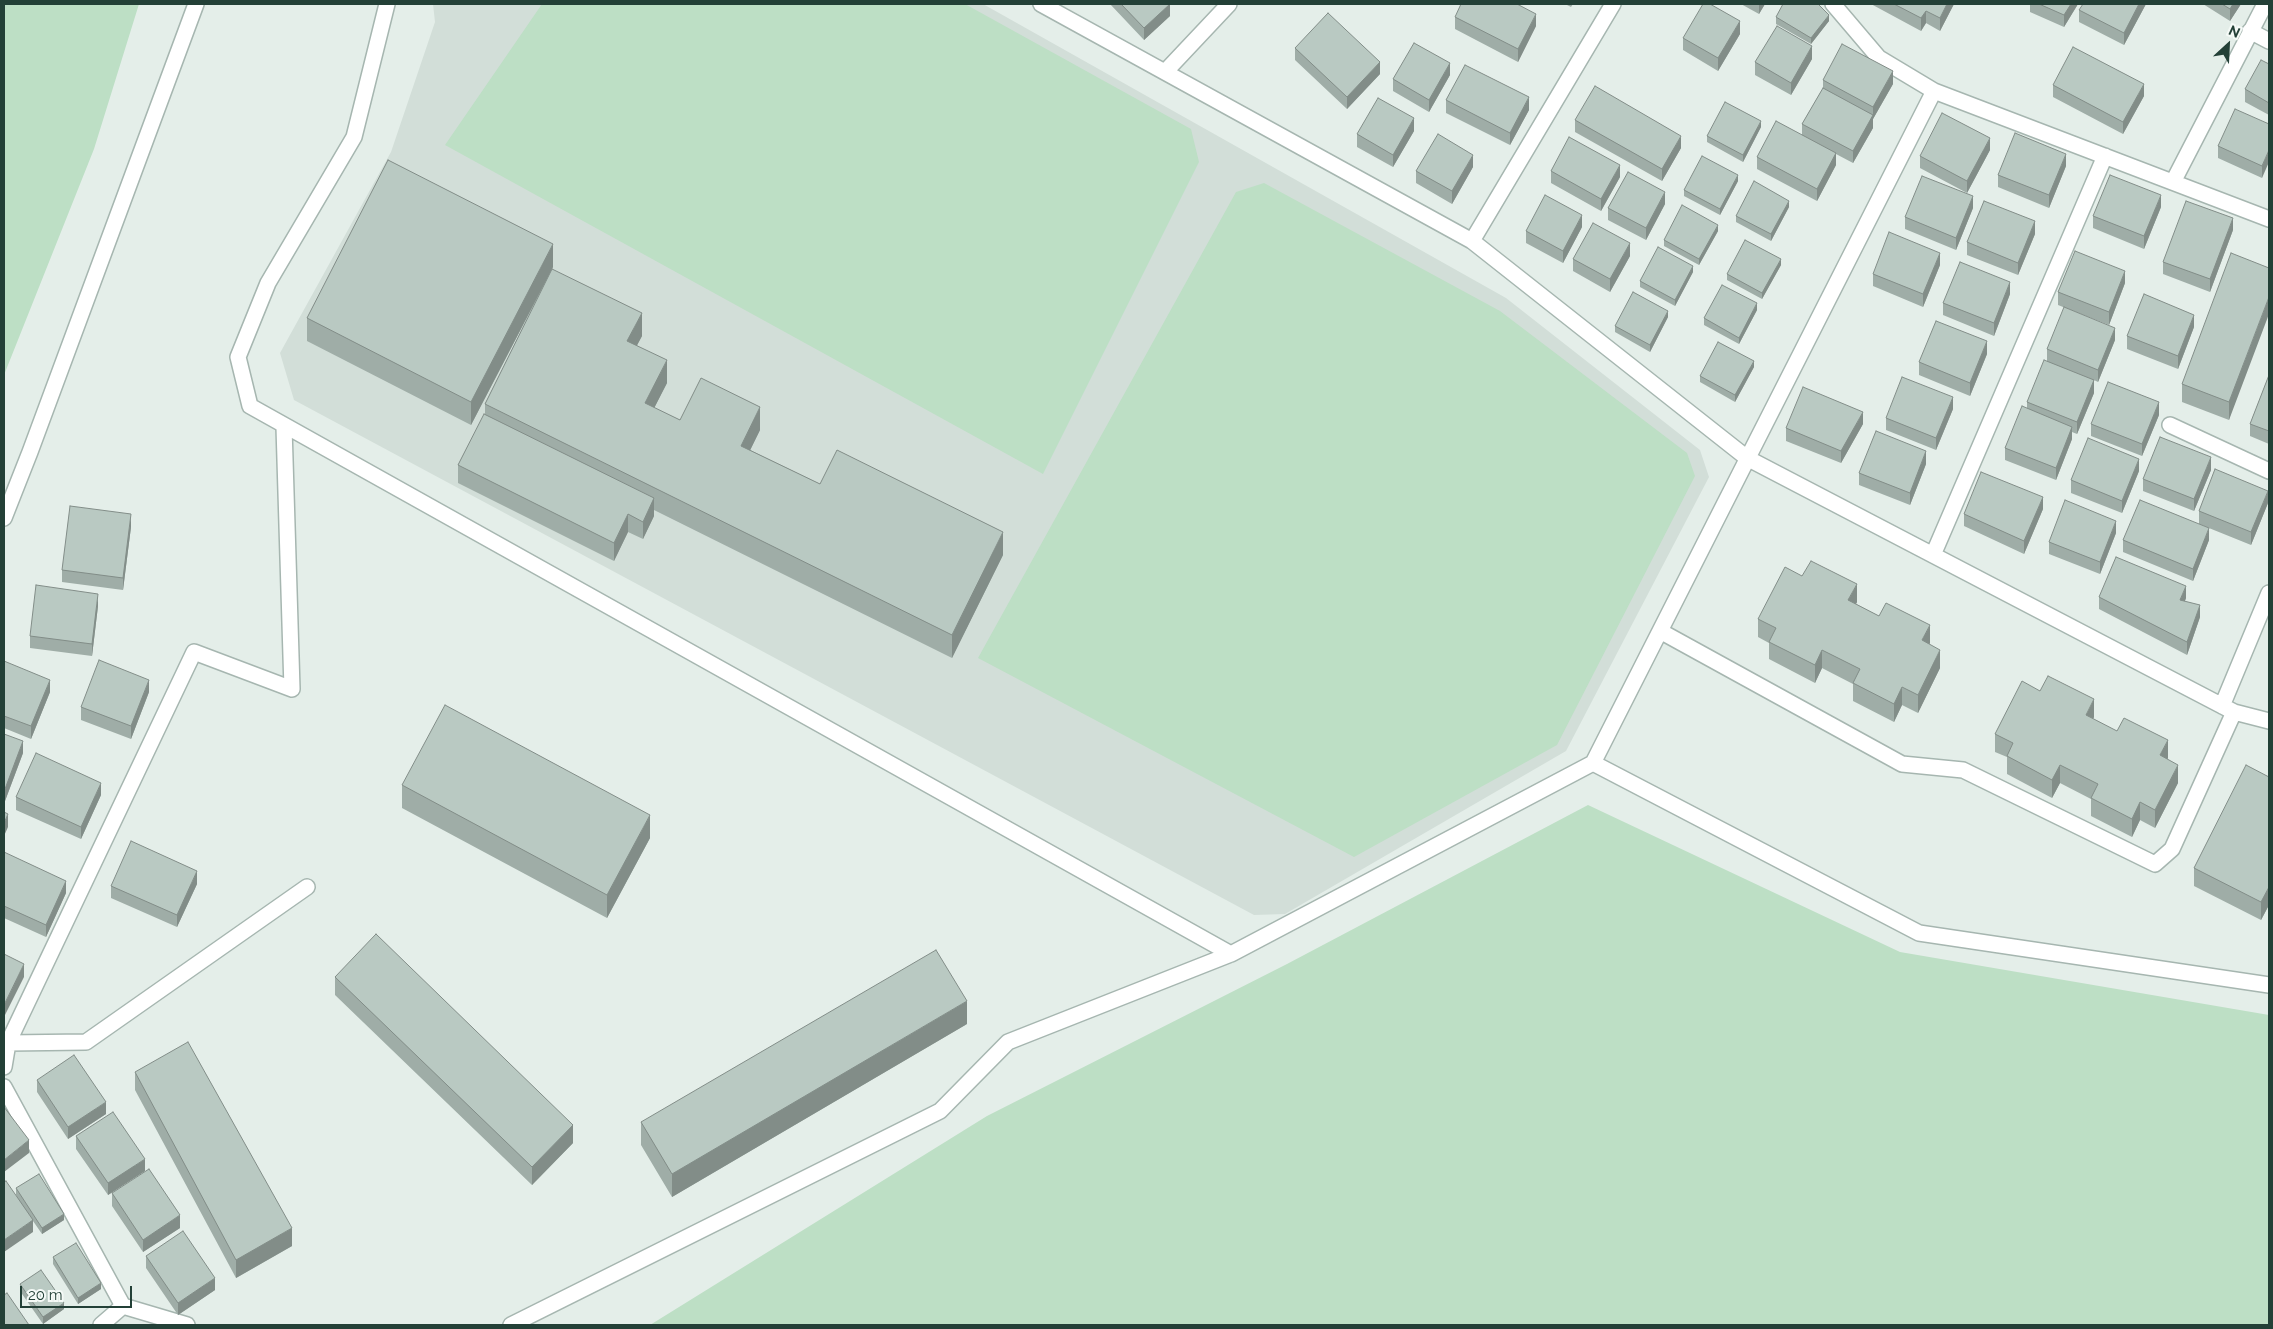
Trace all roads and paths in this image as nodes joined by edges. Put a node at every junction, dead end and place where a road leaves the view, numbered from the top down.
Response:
1 (196, 4) edge
2 (387, 4) edge
3 (1041, 4) edge
4 (1229, 4) edge
5 (1613, 4) edge
6 (1833, 4) edge
7 (2265, 4) edge
8 (2250, 31) junction
9 (2269, 41) edge
10 (1165, 72) junction
11 (1934, 91) junction
12 (2105, 156) junction
13 (2173, 182) junction
14 (2269, 218) edge
15 (1472, 241) junction
16 (2170, 425) dead end
17 (284, 427) junction
18 (1747, 458) junction
19 (2269, 470) edge
20 (4, 518) edge
21 (1933, 555) junction
22 (2269, 592) edge
23 (1660, 631) junction
24 (2228, 709) junction
25 (2269, 720) edge
26 (1593, 762) junction
27 (307, 887) dead end
28 (1231, 954) junction
29 (2269, 985) edge
30 (6, 1042) edge
31 (4, 1067) edge
32 (4, 1087) edge
33 (123, 1306) junction
34 (101, 1325) edge
35 (187, 1325) edge
36 (511, 1325) edge

1 - 20 street
2 - 17 street
3 - 10 street
4 - 10 street
5 - 15 street
6 - 11 street
7 - 8 street
8 - 9 street
8 - 13 street
10 - 15 street
11 - 12 street
11 - 18 street
12 - 13 street
12 - 21 street
13 - 14 street
15 - 18 street
16 - 19 street
17 - 28 street
17 - 30 street
18 - 21 street
18 - 23 street
21 - 24 street
22 - 24 street
23 - 24 street
23 - 26 street
24 - 25 street
26 - 28 street
26 - 29 street
27 - 30 street
28 - 36 street
30 - 31 street
32 - 33 street
33 - 34 street
33 - 35 street

